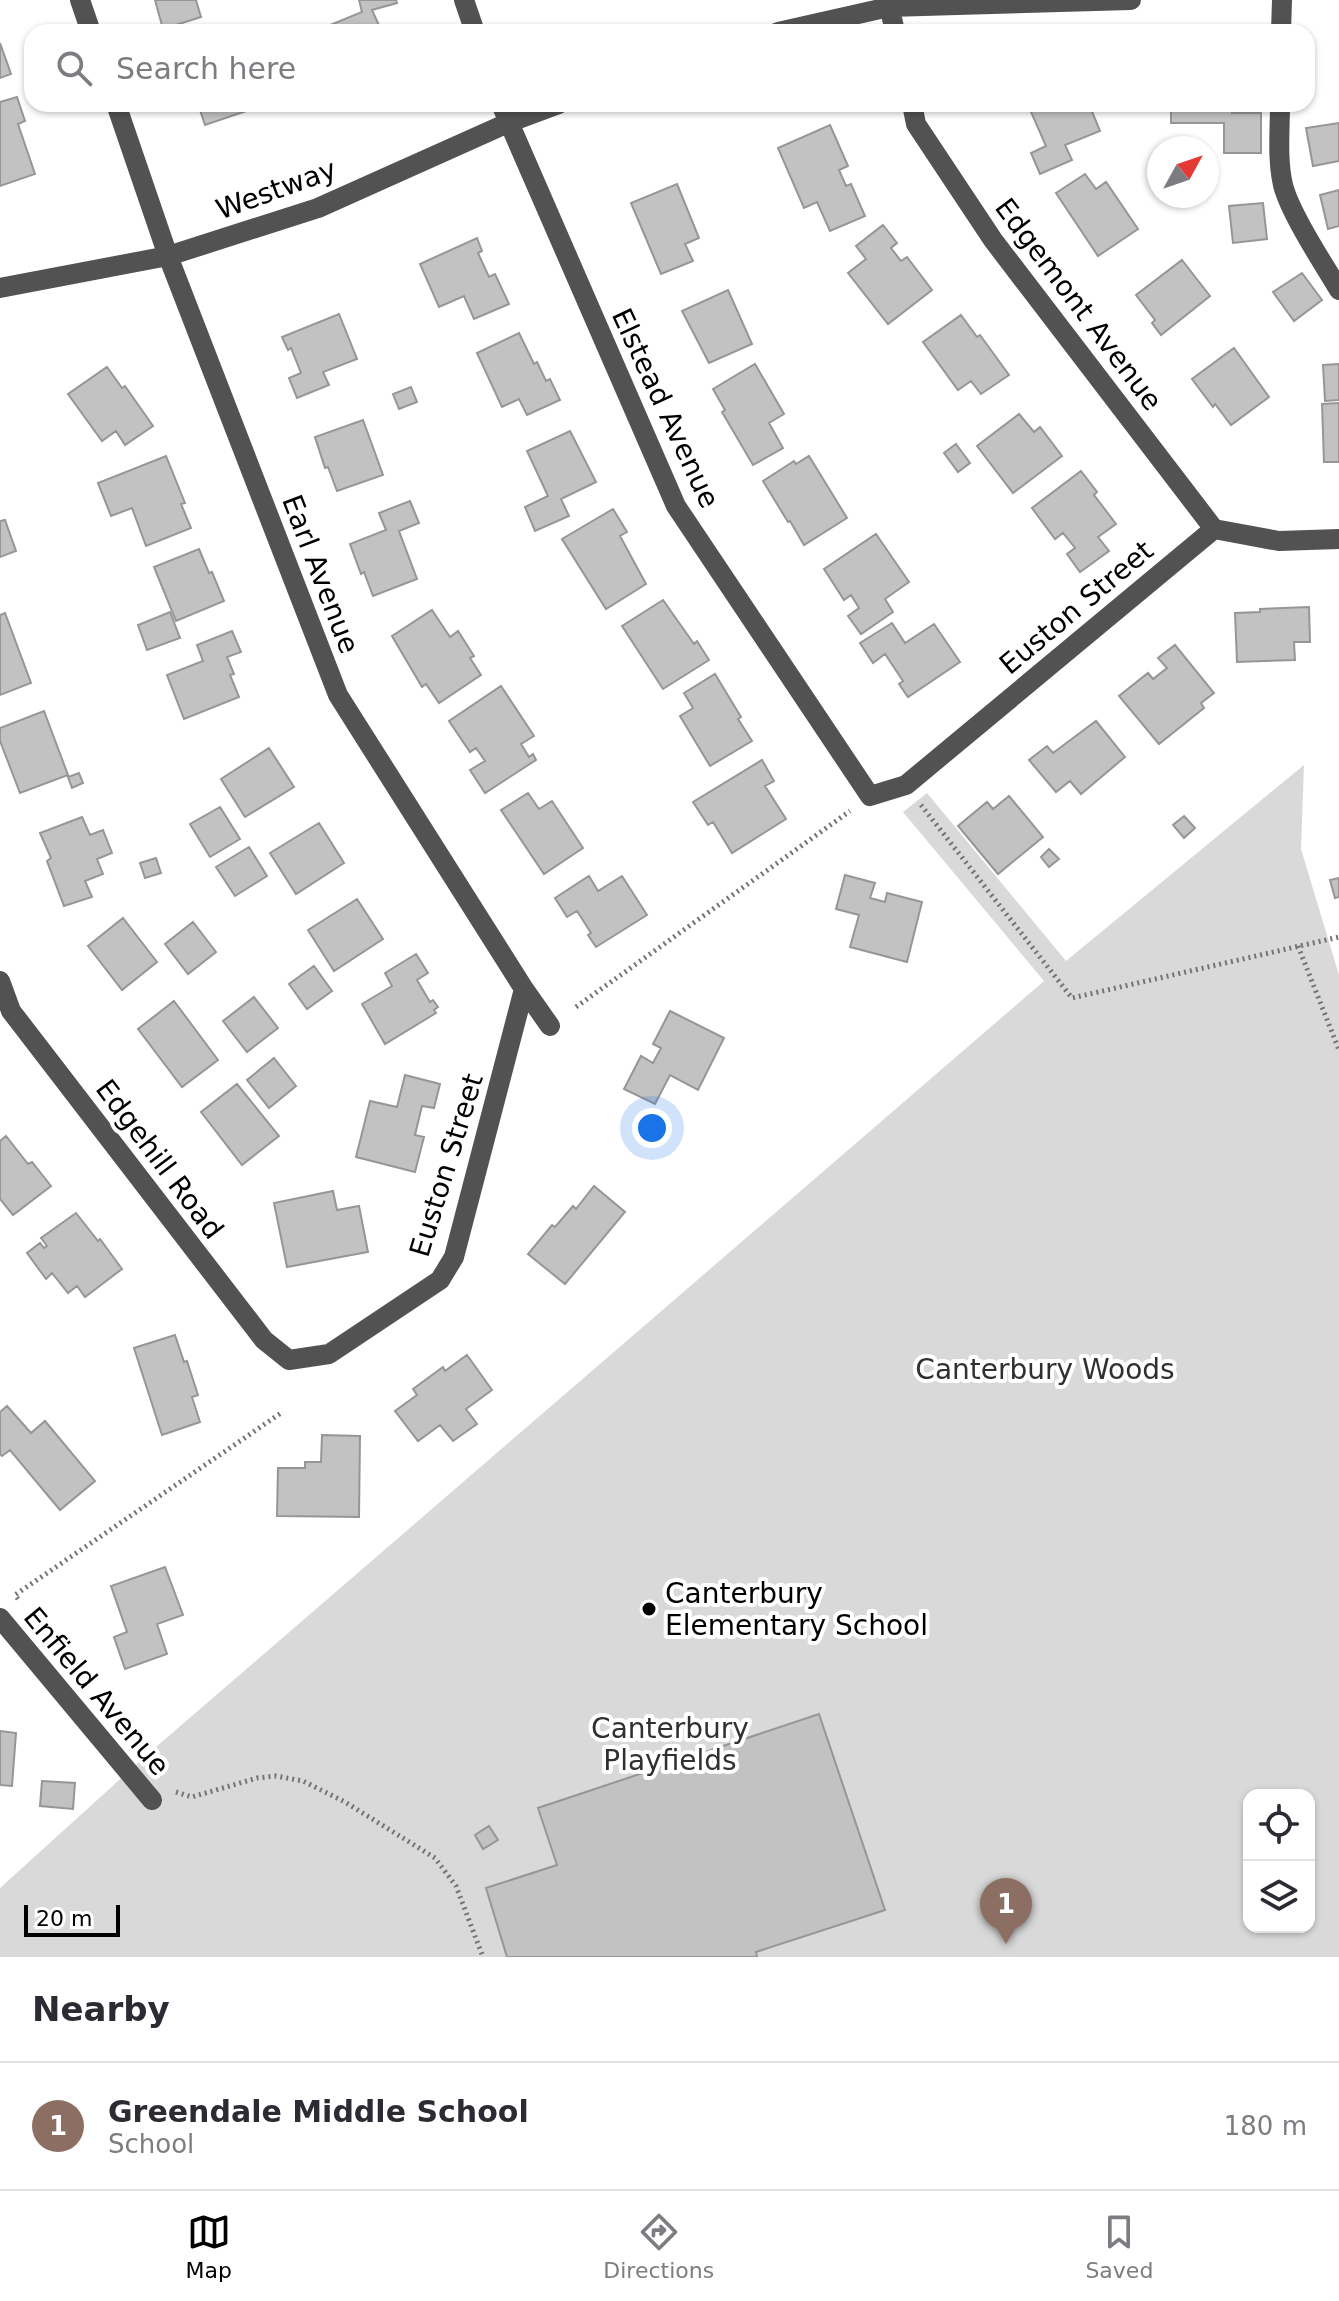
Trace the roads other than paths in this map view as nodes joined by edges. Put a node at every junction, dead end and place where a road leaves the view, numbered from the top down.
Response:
1 (80, 0) edge
2 (464, 0) edge
3 (1131, 0) edge
4 (1282, 0) edge
5 (888, 4) edge
6 (88, 24) edge
7 (472, 24) edge
8 (809, 24) edge
9 (893, 24) edge
10 (1281, 24) edge
11 (119, 112) edge
12 (914, 112) edge
13 (1280, 112) edge
14 (504, 113) edge
15 (168, 256) junction
16 (0, 288) edge
17 (1339, 290) edge
18 (1214, 529) junction
19 (1339, 539) edge
20 (870, 796) joint
21 (0, 981) edge
22 (524, 989) junction
23 (550, 1026) dead end
24 (289, 1360) joint
25 (0, 1618) edge
26 (152, 1800) dead end

1 - 6 street
2 - 7 street
3 - 5 street
4 - 10 street
5 - 8 street
5 - 9 street
11 - 15 street, Earl Avenue
12 - 18 street, Edgemont Avenue
13 - 17 street
14 - 15 street, Westway
14 - 20 street, Elstead Avenue
15 - 16 street, Westway
15 - 22 street, Earl Avenue
18 - 19 street
18 - 20 street, Euston Street
21 - 24 street, Edgehill Road
22 - 23 street, Earl Avenue
22 - 24 street, Euston Street
25 - 26 street, Enfield Avenue

